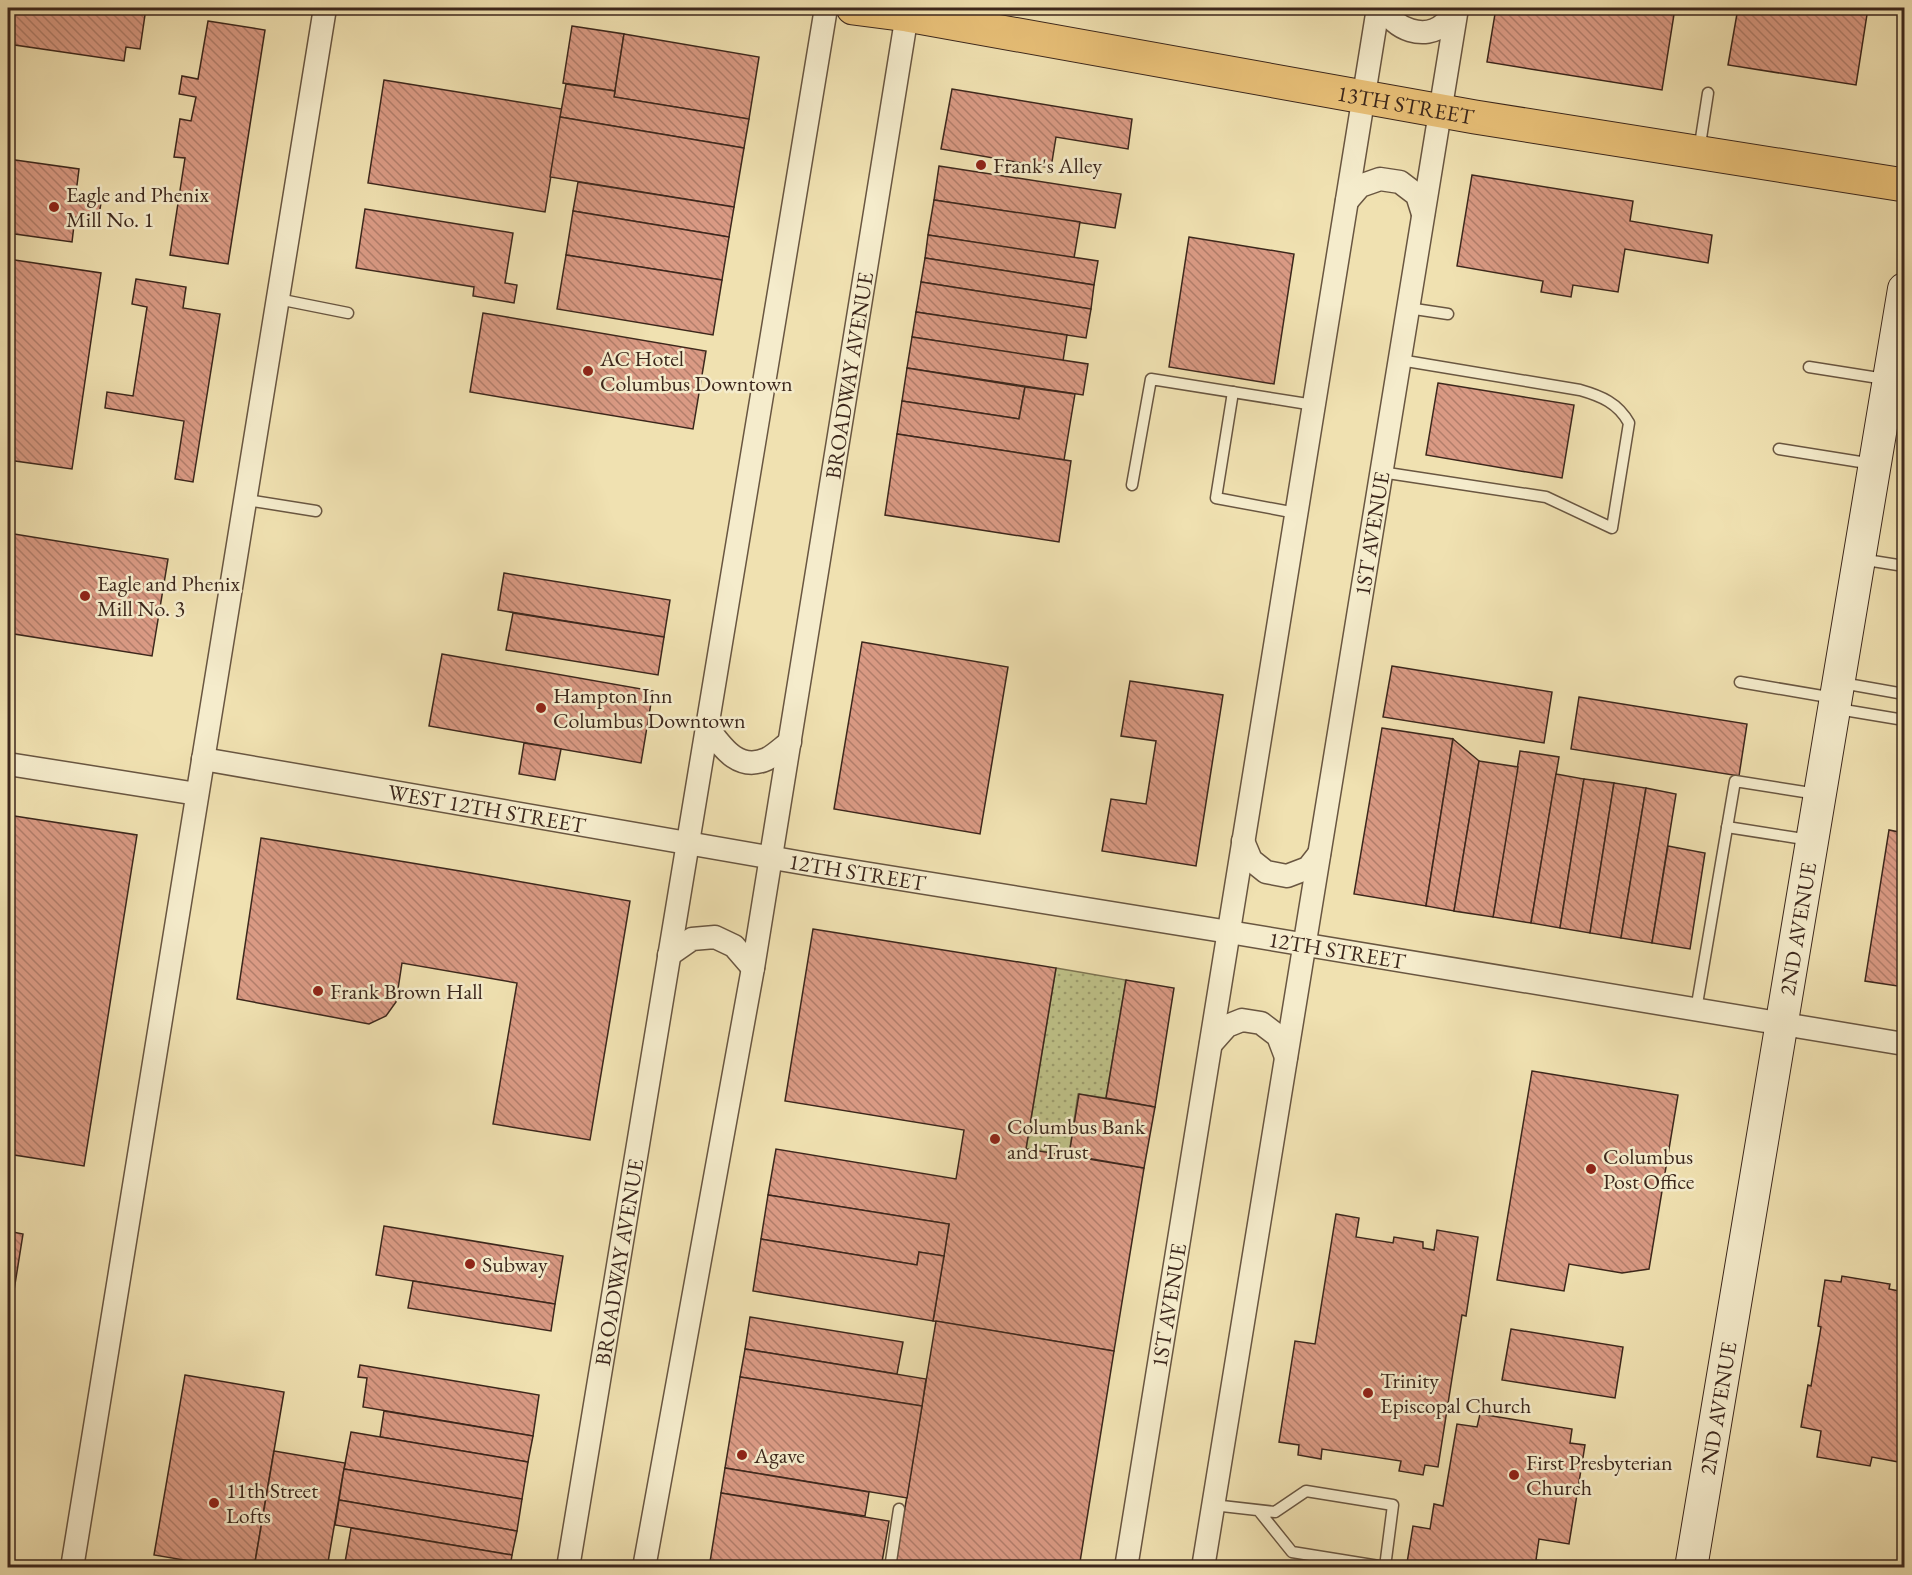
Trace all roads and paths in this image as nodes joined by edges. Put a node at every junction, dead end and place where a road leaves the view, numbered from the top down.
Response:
1 (325, 8) edge
2 (826, 8) edge
3 (853, 8) edge
4 (1378, 8) edge
5 (1385, 8) edge
6 (1457, 9) edge
7 (908, 11) edge
8 (1708, 93) dead end
9 (1364, 97) junction
10 (1440, 111) junction
11 (1699, 154) junction
12 (1905, 185) edge
13 (1347, 201) junction
14 (1424, 214) junction
15 (1905, 289) edge
16 (278, 299) junction
17 (1408, 308) junction
18 (348, 313) dead end
19 (1448, 314) dead end
20 (1400, 360) junction
21 (1809, 367) dead end
22 (1233, 392) junction
23 (1890, 395) junction
24 (1314, 405) junction
25 (1779, 448) dead end
26 (1875, 465) junction
27 (1382, 472) junction
28 (1132, 485) dead end
29 (247, 500) junction
30 (316, 511) dead end
31 (1296, 513) junction
32 (1859, 559) junction
33 (1905, 566) edge
34 (1740, 682) dead end
35 (1905, 694) edge
36 (1836, 697) junction
37 (1905, 720) edge
38 (707, 727) junction
39 (790, 742) junction
40 (203, 759) junction
41 (8, 764) edge
42 (197, 794) junction
43 (1820, 794) junction
44 (1727, 827) junction
45 (1244, 840) junction
46 (1812, 841) junction
47 (688, 844) junction
48 (1319, 854) junction
49 (771, 858) junction
50 (1229, 932) junction
51 (1304, 944) junction
52 (669, 955) junction
53 (753, 968) junction
54 (1696, 1010) junction
55 (1782, 1023) junction
56 (1210, 1044) junction
57 (1905, 1044) edge
58 (1286, 1057) junction
59 (1213, 1504) junction
60 (899, 1509) dead end
61 (1259, 1511) junction
62 (568, 1567) edge
63 (72, 1568) edge
64 (644, 1568) edge
65 (890, 1568) edge
66 (1126, 1568) edge
67 (1203, 1568) edge
68 (1691, 1568) edge

1 - 16 street
2 - 38 street, BROADWAY AVENUE
3 - 7 main road, 13TH STREET
4 - 9 street, 1ST AVENUE
5 - 6 street, 1ST AVENUE
6 - 10 street, 1ST AVENUE
7 - 9 main road, 13TH STREET
7 - 39 street, BROADWAY AVENUE
8 - 11 lane
9 - 10 main road, 13TH STREET
9 - 13 street, 1ST AVENUE
10 - 11 main road, 13TH STREET
10 - 14 street, 1ST AVENUE
11 - 12 main road, 13TH STREET
13 - 14 street
13 - 24 street, 1ST AVENUE
14 - 17 street, 1ST AVENUE
15 - 23 main road, 2ND AVENUE
16 - 18 lane
16 - 29 street
17 - 19 lane
17 - 20 street, 1ST AVENUE
20 - 27 street, 1ST AVENUE
20 - 27 lane
21 - 23 lane
22 - 24 lane
22 - 28 lane
22 - 31 lane
23 - 26 main road, 2ND AVENUE
24 - 31 street, 1ST AVENUE
25 - 26 lane
26 - 32 main road, 2ND AVENUE
27 - 48 street, 1ST AVENUE
29 - 30 lane
29 - 40 street
31 - 45 street, 1ST AVENUE
32 - 33 lane
32 - 36 main road, 2ND AVENUE
34 - 36 lane
35 - 36 lane
36 - 37 lane
36 - 43 main road, 2ND AVENUE
38 - 39 street
38 - 47 street, BROADWAY AVENUE
39 - 49 street, BROADWAY AVENUE
40 - 42 street
40 - 47 street, WEST 12TH STREET
41 - 42 street
42 - 63 street
43 - 44 lane
43 - 46 main road, 2ND AVENUE
44 - 46 lane
44 - 54 lane
45 - 48 street
45 - 50 street, 1ST AVENUE
46 - 55 main road, 2ND AVENUE
47 - 49 street, WEST 12TH STREET
47 - 52 street, BROADWAY AVENUE
48 - 51 street, 1ST AVENUE
49 - 50 street, 12TH STREET
49 - 53 street, BROADWAY AVENUE
50 - 51 street, 12TH STREET
50 - 56 street, 1ST AVENUE
51 - 54 street, 12TH STREET
51 - 58 street, 1ST AVENUE
52 - 53 street
52 - 62 street, BROADWAY AVENUE
53 - 64 street, BROADWAY AVENUE
54 - 55 street, 12TH STREET
55 - 57 street, 12TH STREET
55 - 68 main road, 2ND AVENUE
56 - 58 street
56 - 66 street, 1ST AVENUE
58 - 59 street, 1ST AVENUE
59 - 61 lane
59 - 67 street, 1ST AVENUE
60 - 65 lane
61 - 61 lane

